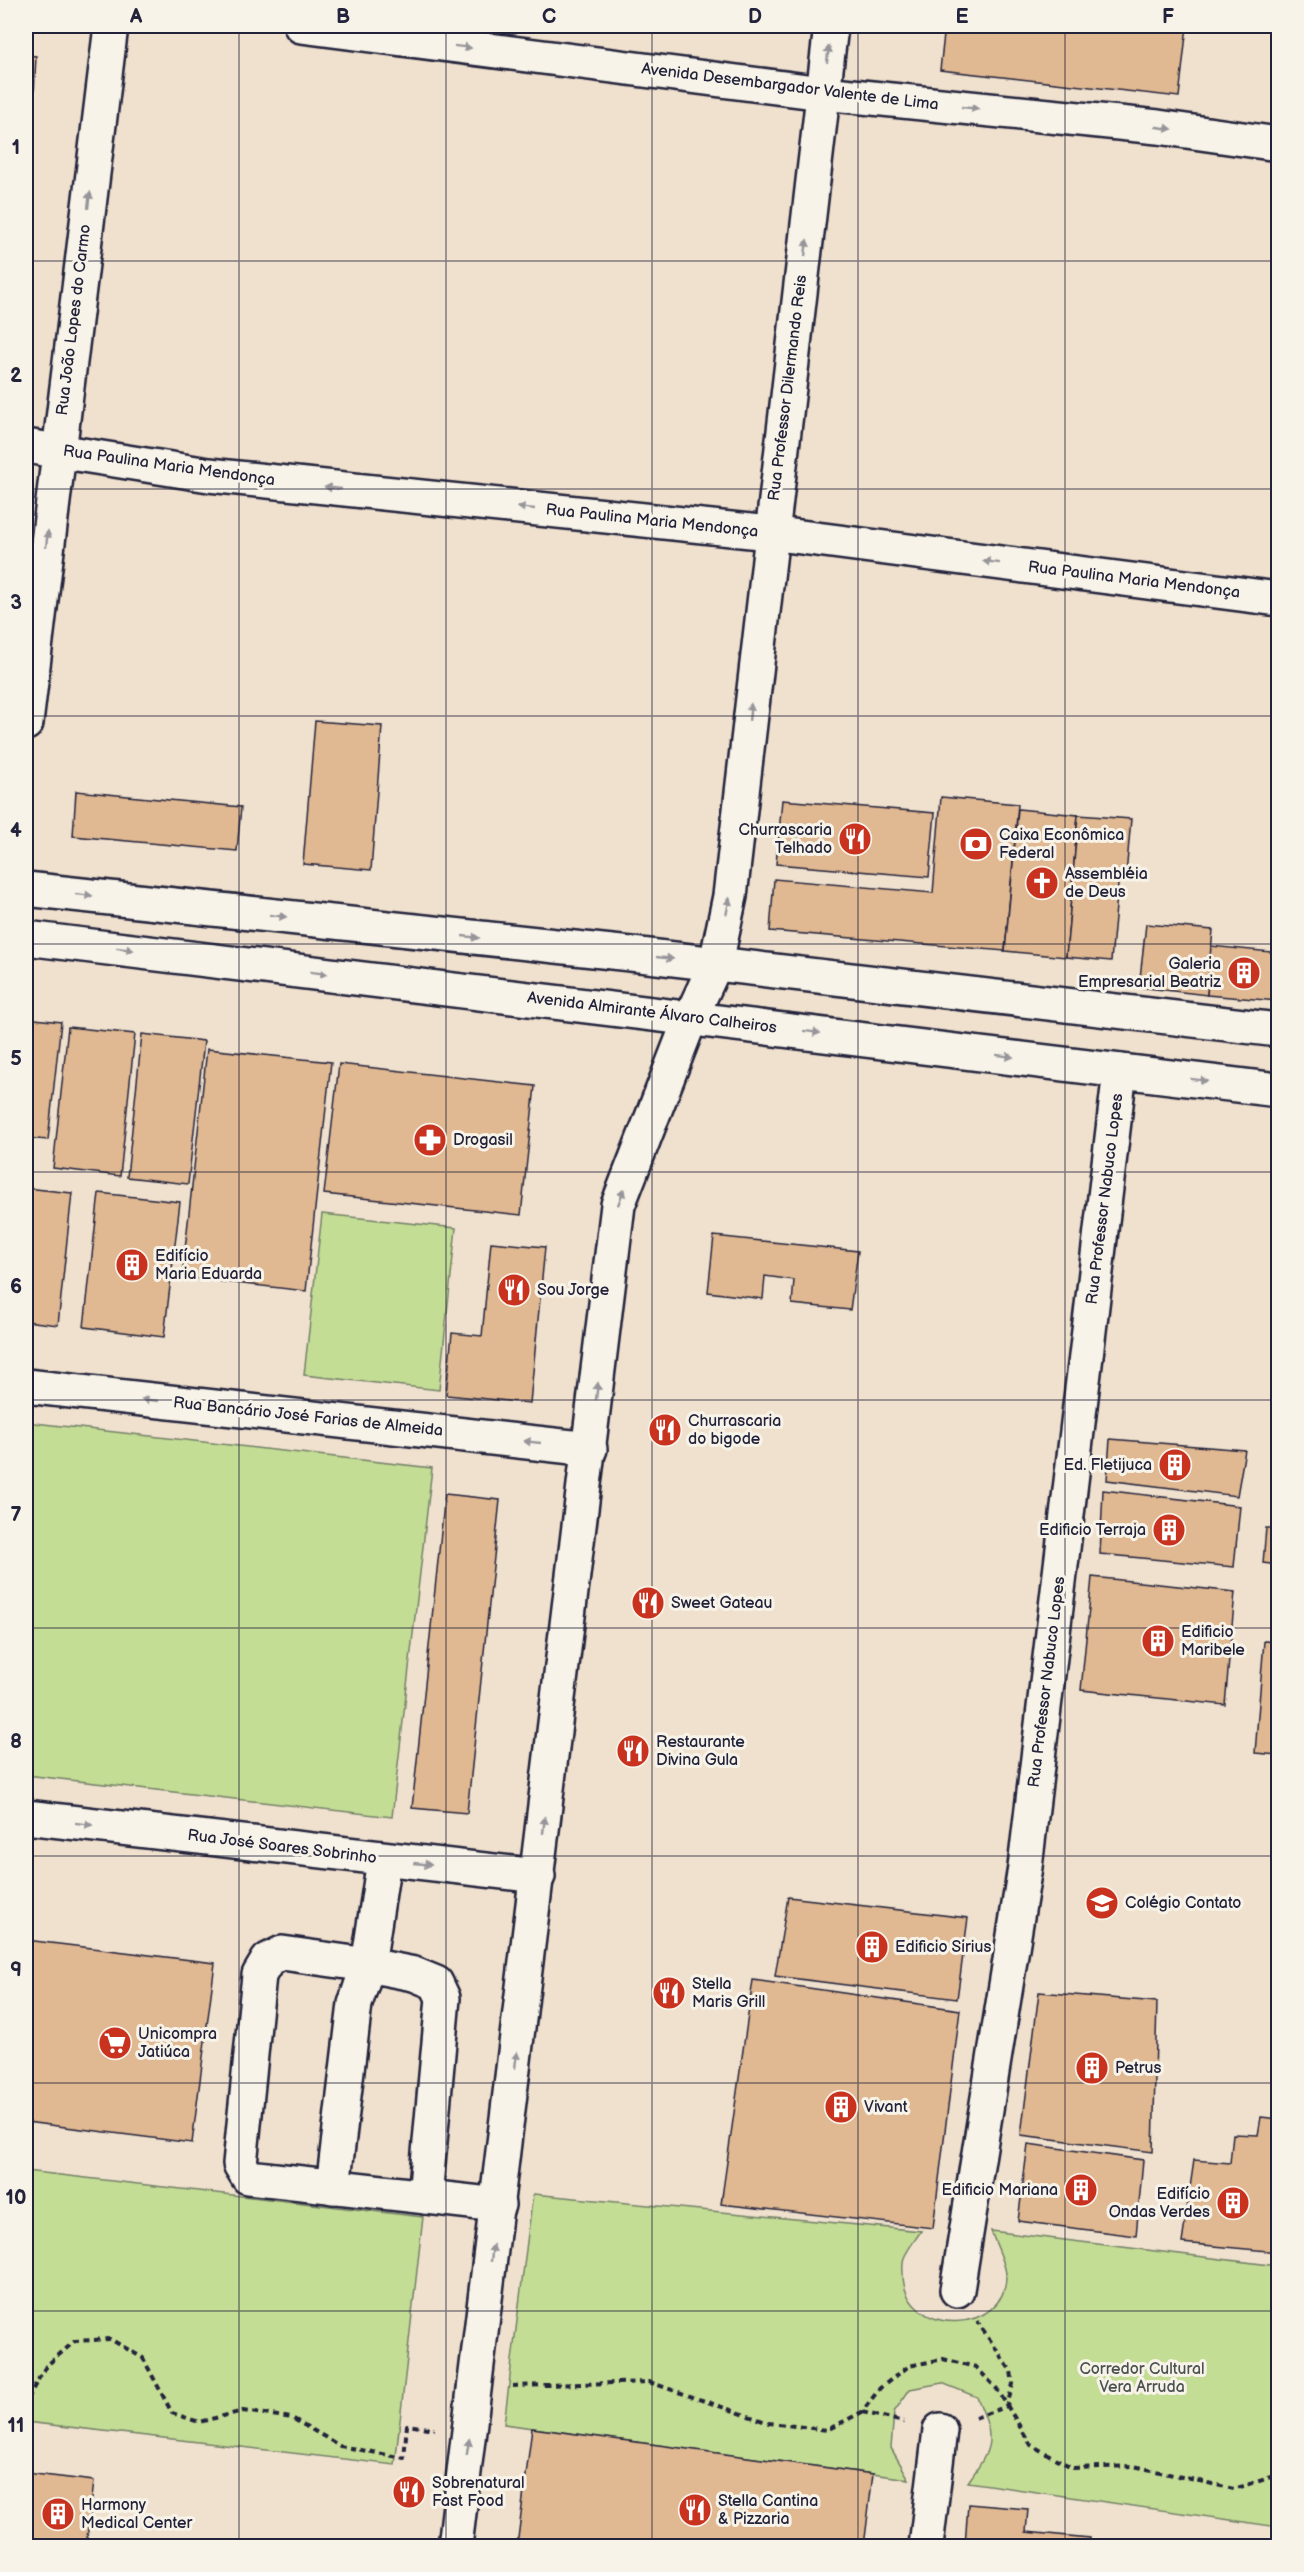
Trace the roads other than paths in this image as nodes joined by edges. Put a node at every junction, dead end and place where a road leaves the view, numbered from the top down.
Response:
1 (111, 26) edge
2 (301, 26) edge
3 (831, 26) edge
4 (823, 93) junction
5 (1278, 144) edge
6 (26, 446) edge
7 (57, 450) junction
8 (770, 533) junction
9 (1278, 599) edge
10 (26, 723) edge
11 (26, 889) edge
12 (26, 938) edge
13 (716, 963) junction
14 (691, 1017) junction
15 (1278, 1030) edge
16 (1120, 1071) junction
17 (1278, 1090) edge
18 (26, 1386) edge
19 (590, 1449) junction
20 (26, 1817) edge
21 (384, 1860) junction
22 (538, 1876) junction
23 (368, 1965) junction
24 (333, 2187) junction
25 (425, 2197) junction
26 (498, 2205) junction
27 (957, 2290) road end
28 (940, 2430) road end
29 (455, 2547) edge
30 (926, 2547) edge

7 -> 1 street, Rua João Lopes do Carmo
2 -> 4 street, Avenida Desembargador Valente de Lima
4 -> 3 street, Rua Professor Dilermando Reis
4 -> 5 street, Avenida Desembargador Valente de Lima
8 -> 4 street, Rua Professor Dilermando Reis
6 - 7 street, Rua Paulina Maria Mendonça
8 -> 7 street, Rua Paulina Maria Mendonça
10 -> 7 street, Rua João Lopes do Carmo
9 -> 8 street, Rua Paulina Maria Mendonça
13 -> 8 street, Rua Professor Dilermando Reis
11 -> 13 street
12 -> 14 street, Avenida Almirante Álvaro Calheiros
13 - 14 street, Rua Professor Dilermando Reis
13 - 15 street
14 -> 16 street, Avenida Almirante Álvaro Calheiros
19 -> 14 street, Rua Professor Dilermando Reis
16 -> 17 street, Avenida Almirante Álvaro Calheiros
16 - 27 street, Rua Professor Nabuco Lopes
19 -> 18 street, Rua Bancário José Farias de Almeida
22 -> 19 street, Rua Professor Dilermando Reis
20 -> 21 street, Rua José Soares Sobrinho
21 -> 22 street, Rua José Soares Sobrinho
21 - 23 street
26 -> 22 street, Rua Professor Dilermando Reis
23 - 24 street
23 - 24 street
23 - 25 street
24 - 25 street
25 - 26 street
29 -> 26 street, Rua Professor Dilermando Reis
28 - 30 street

